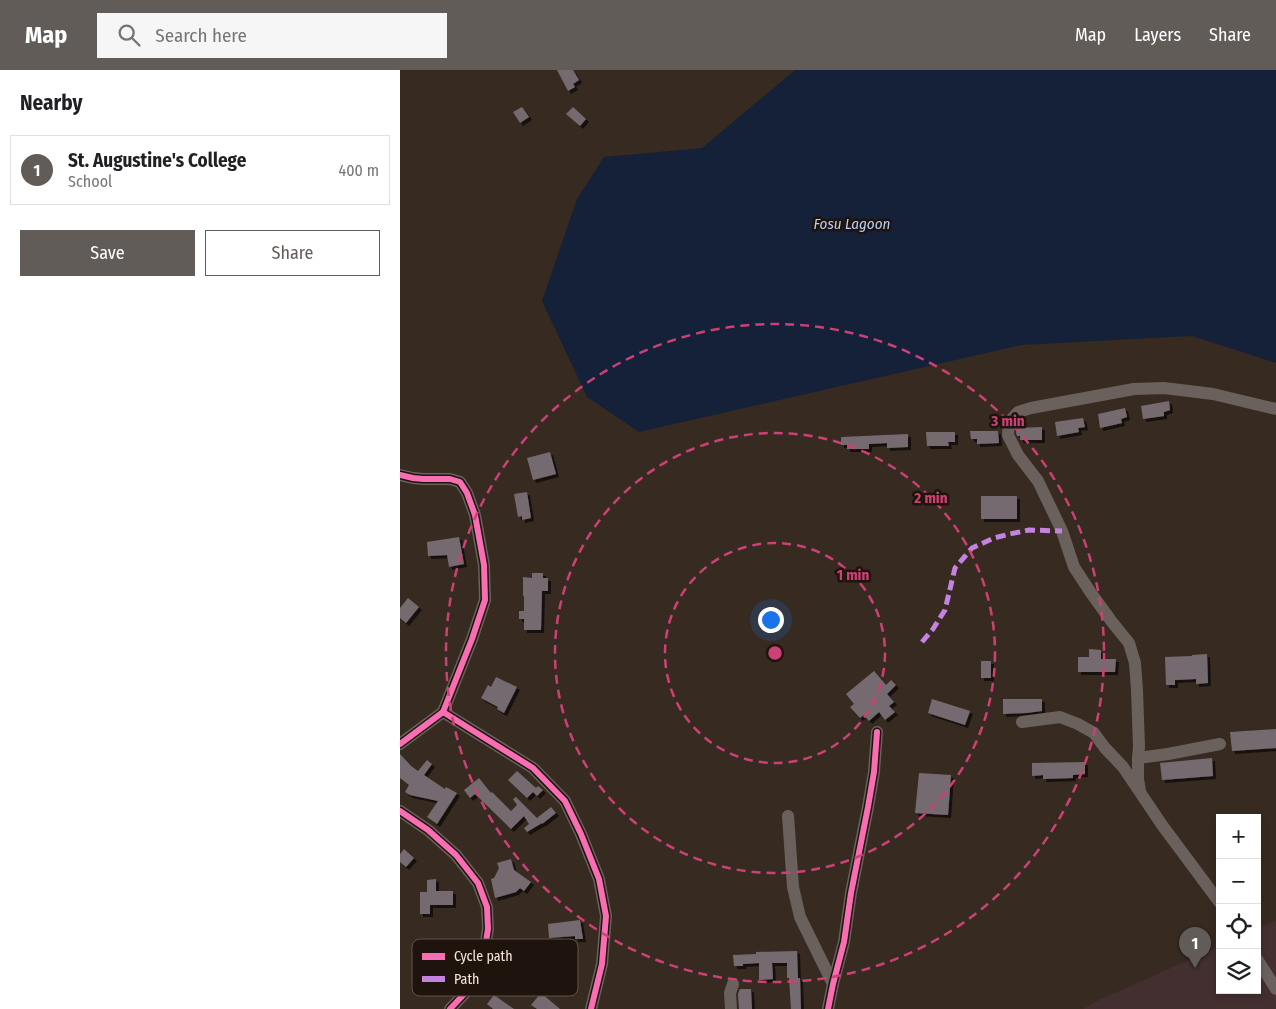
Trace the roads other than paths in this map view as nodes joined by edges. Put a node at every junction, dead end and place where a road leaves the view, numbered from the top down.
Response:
1 (1276, 409) edge
2 (400, 475) edge
3 (442, 712) junction
4 (1022, 722) dead end
5 (877, 732) dead end
6 (400, 744) edge
7 (1220, 744) dead end
8 (1138, 758) junction
9 (1140, 791) junction
10 (400, 810) edge
11 (788, 816) dead end
12 (1216, 898) edge
13 (486, 939) edge
14 (1261, 965) edge
15 (733, 984) dead end
16 (833, 984) junction
17 (1276, 989) edge
18 (462, 996) edge
19 (450, 1009) edge
20 (591, 1009) edge
21 (731, 1009) edge
22 (828, 1009) edge

1 - 8 street
2 - 3 street
3 - 6 street
3 - 20 street
4 - 9 street
5 - 16 street
7 - 8 street
8 - 9 street
9 - 12 street
10 - 13 street
11 - 16 street
14 - 17 street
15 - 21 street
16 - 22 street
18 - 19 street

